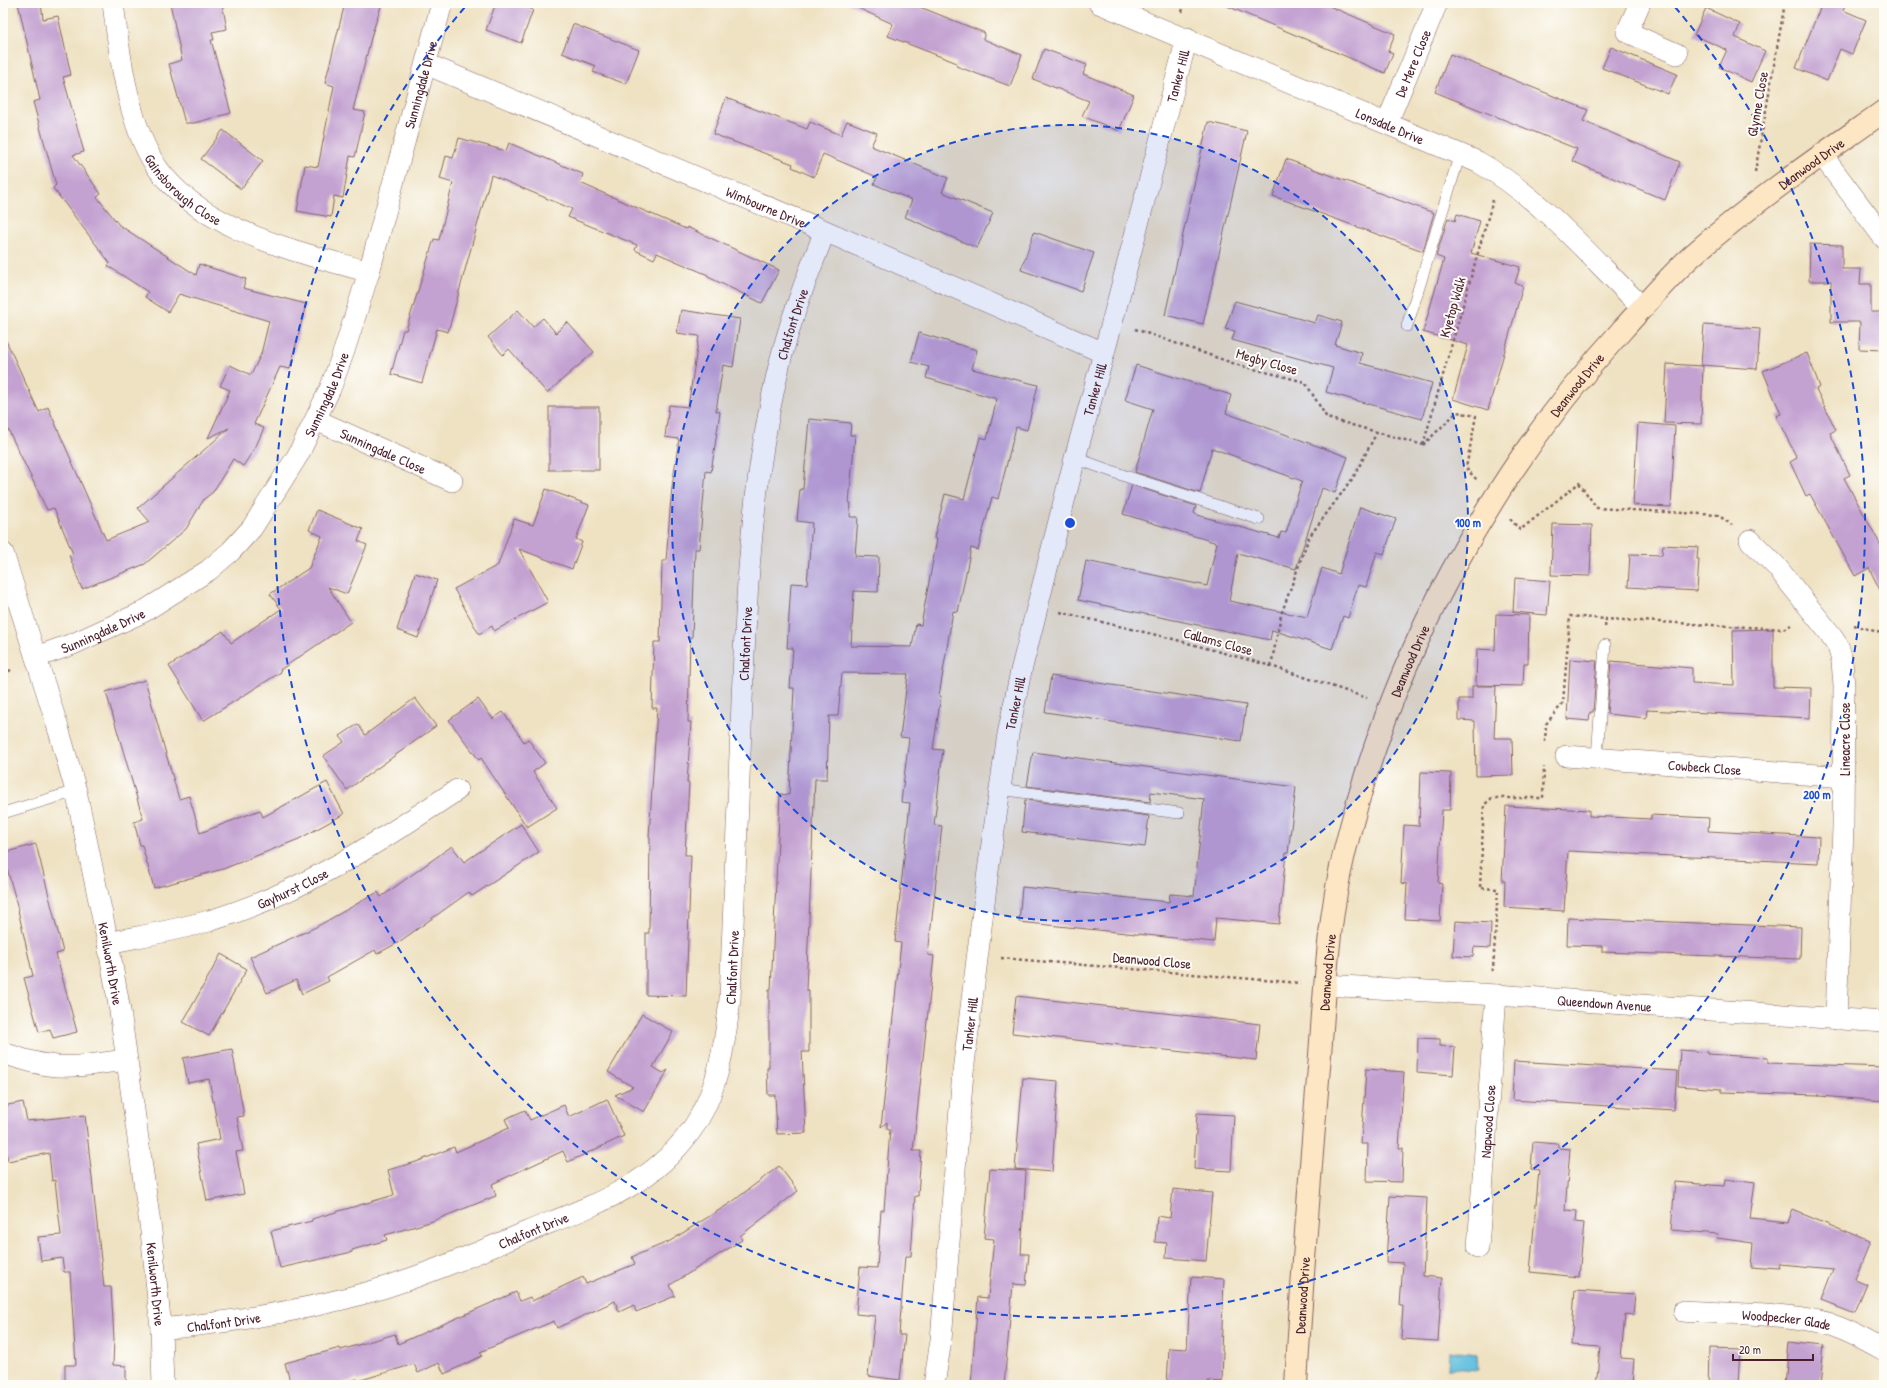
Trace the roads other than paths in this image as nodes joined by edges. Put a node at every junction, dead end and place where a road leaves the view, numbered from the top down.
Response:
1 (113, 3) edge
2 (442, 3) edge
3 (1099, 3) edge
4 (1437, 3) edge
5 (1640, 3) edge
6 (1187, 38) junction
7 (1677, 54) dead end
8 (426, 64) junction
9 (1884, 111) edge
10 (1387, 123) junction
11 (1460, 154) junction
12 (1822, 154) junction
13 (825, 231) junction
14 (1884, 238) edge
15 (369, 272) junction
16 (1643, 308) junction
17 (1408, 326) dead end
18 (1104, 353) junction
19 (316, 420) junction
20 (1075, 458) junction
21 (452, 481) dead end
22 (1259, 519) dead end
23 (1750, 540) road end
24 (3, 553) edge
25 (1605, 645) road end
26 (36, 657) junction
27 (1566, 756) dead end
28 (1597, 758) junction
29 (1844, 777) junction
30 (999, 789) junction
31 (457, 790) dead end
32 (76, 791) junction
33 (1179, 812) dead end
34 (3, 813) edge
35 (108, 942) junction
36 (1326, 985) junction
37 (1488, 995) junction
38 (1836, 1019) junction
39 (1884, 1022) edge
40 (3, 1053) edge
41 (126, 1060) junction
42 (1478, 1248) dead end
43 (1683, 1311) dead end
44 (161, 1329) junction
45 (1884, 1350) edge
46 (163, 1385) edge
47 (934, 1385) edge
48 (1296, 1385) edge

1 - 15 street, Gainsborough Close
2 - 8 street, Sunningdale Drive
3 - 6 street, Lonsdale Drive
4 - 10 street, De Mere Close
5 - 7 street
6 - 10 street, Lonsdale Drive
6 - 18 street, Tanker Hill
8 - 13 street, Wimbourne Drive
8 - 15 street, Sunningdale Drive
9 - 12 street, Deanwood Drive
10 - 11 street, Lonsdale Drive
11 - 16 street, Lonsdale Drive
11 - 17 lane
12 - 14 street
12 - 16 street, Deanwood Drive
13 - 18 street, Wimbourne Drive
13 - 44 street, Chalfont Drive
15 - 19 street, Sunningdale Drive
16 - 36 street, Deanwood Drive
18 - 20 street, Tanker Hill
19 - 21 street, Sunningdale Close
19 - 26 street, Sunningdale Drive
20 - 22 lane
20 - 30 street, Tanker Hill
23 - 29 street, Lineacre Close
24 - 26 street, Kenilworth Drive
25 - 28 lane
26 - 32 street, Kenilworth Drive
27 - 28 street, Cowbeck Close
28 - 29 street, Cowbeck Close
29 - 38 street, Lineacre Close
30 - 33 lane
30 - 47 street, Tanker Hill
31 - 35 street, Gayhurst Close
32 - 34 lane
32 - 35 street, Kenilworth Drive
35 - 41 street, Kenilworth Drive
36 - 37 street, Queendown Avenue
36 - 48 street, Deanwood Drive
37 - 38 street, Queendown Avenue
37 - 42 street, Napwood Close
38 - 39 street, Queendown Avenue
40 - 41 street
41 - 44 street, Kenilworth Drive
43 - 45 street, Woodpecker Glade
44 - 46 street, Kenilworth Drive

